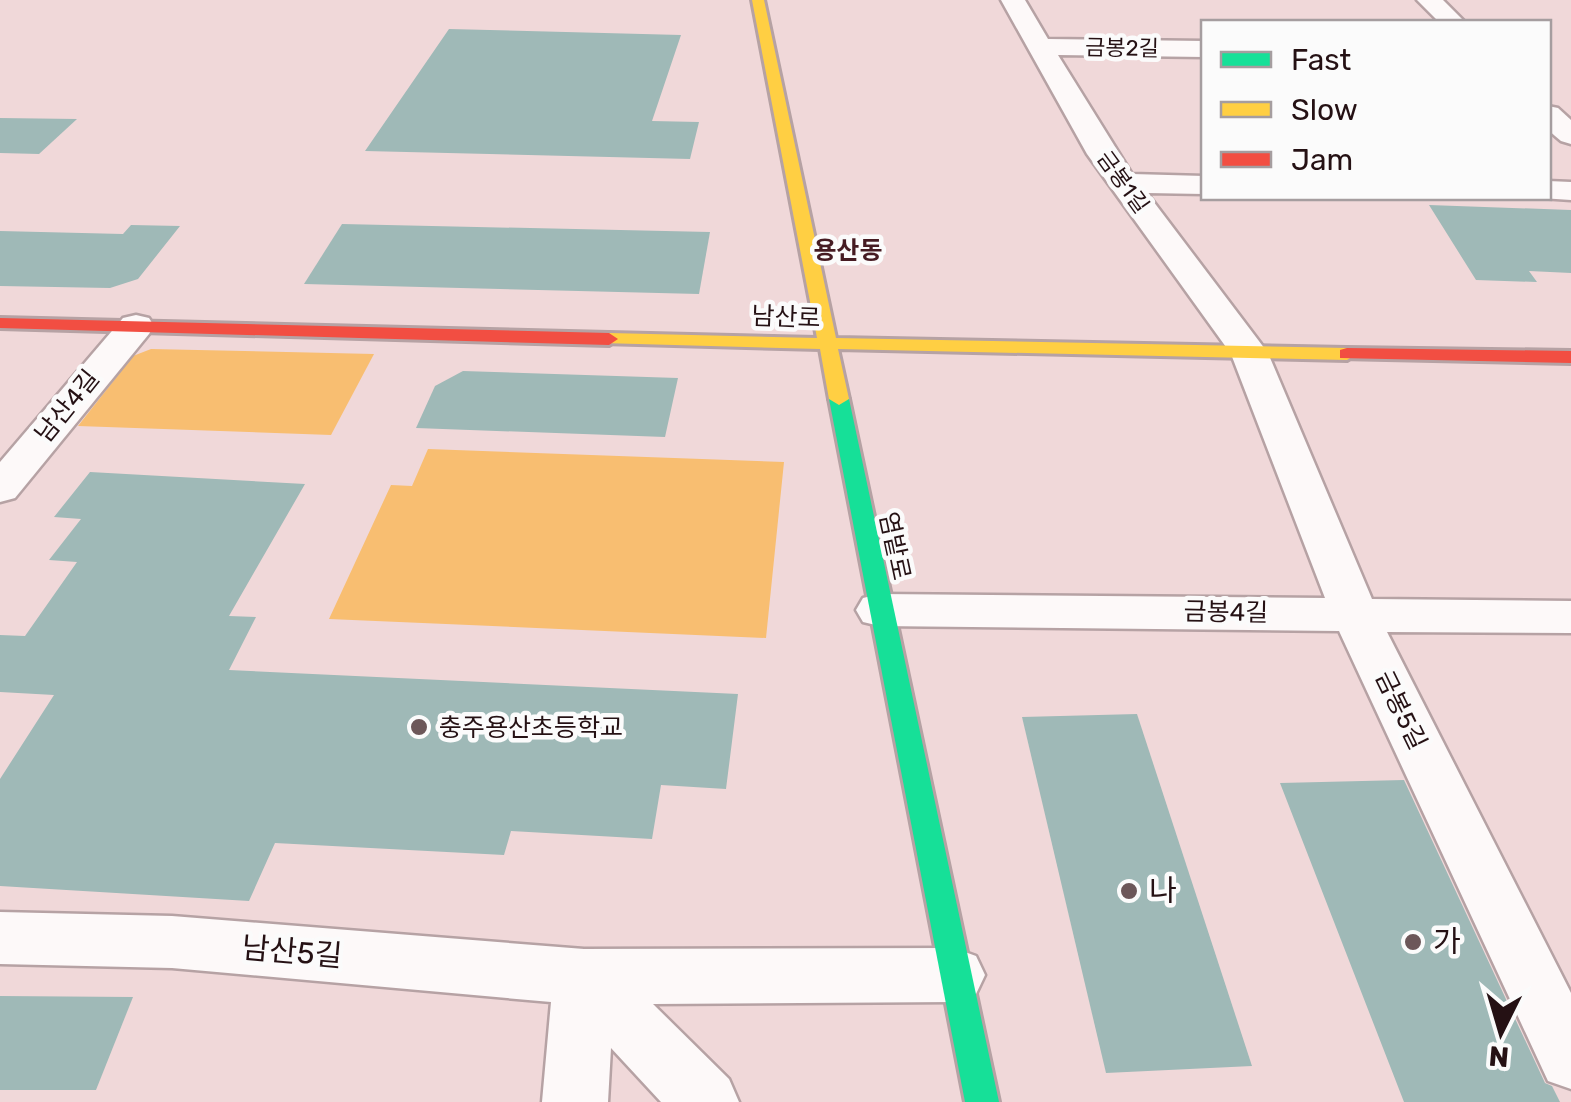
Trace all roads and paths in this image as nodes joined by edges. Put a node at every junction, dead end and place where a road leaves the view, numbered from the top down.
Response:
1 (758, 0) edge
2 (1013, 0) edge
3 (1430, 0) edge
4 (1451, 20) edge
5 (1040, 47) junction
6 (1201, 48) edge
7 (1124, 184) junction
8 (1201, 185) edge
9 (0, 323) edge
10 (136, 326) junction
11 (826, 346) junction
12 (1249, 353) junction
13 (1571, 357) edge
14 (0, 489) edge
15 (880, 610) junction
16 (1354, 613) junction
17 (1571, 617) edge
18 (0, 938) edge
19 (1549, 970) edge
20 (954, 975) junction
21 (584, 977) junction
22 (1571, 1058) edge
23 (574, 1102) edge
24 (706, 1102) edge
25 (982, 1102) edge

1 - 11 street, 염밭로
2 - 5 street, 금봉1길
3 - 4 street
5 - 6 street, 금봉2길
5 - 7 street, 금봉1길
7 - 8 street
7 - 12 street, 금봉1길
9 - 10 street, 남산로
10 - 11 street, 남산로
10 - 14 street, 남산4길
11 - 12 street, 남산로
11 - 15 street, 염밭로
12 - 13 street, 남산로
12 - 16 street, 금봉5길
15 - 16 street, 금봉4길
15 - 20 street, 염밭로
16 - 17 street, 금봉4길
16 - 19 street, 금봉5길
18 - 21 street, 남산5길
19 - 22 street, 금봉5길
20 - 21 street, 남산5길
20 - 25 street, 염밭로
21 - 23 street
21 - 24 street

